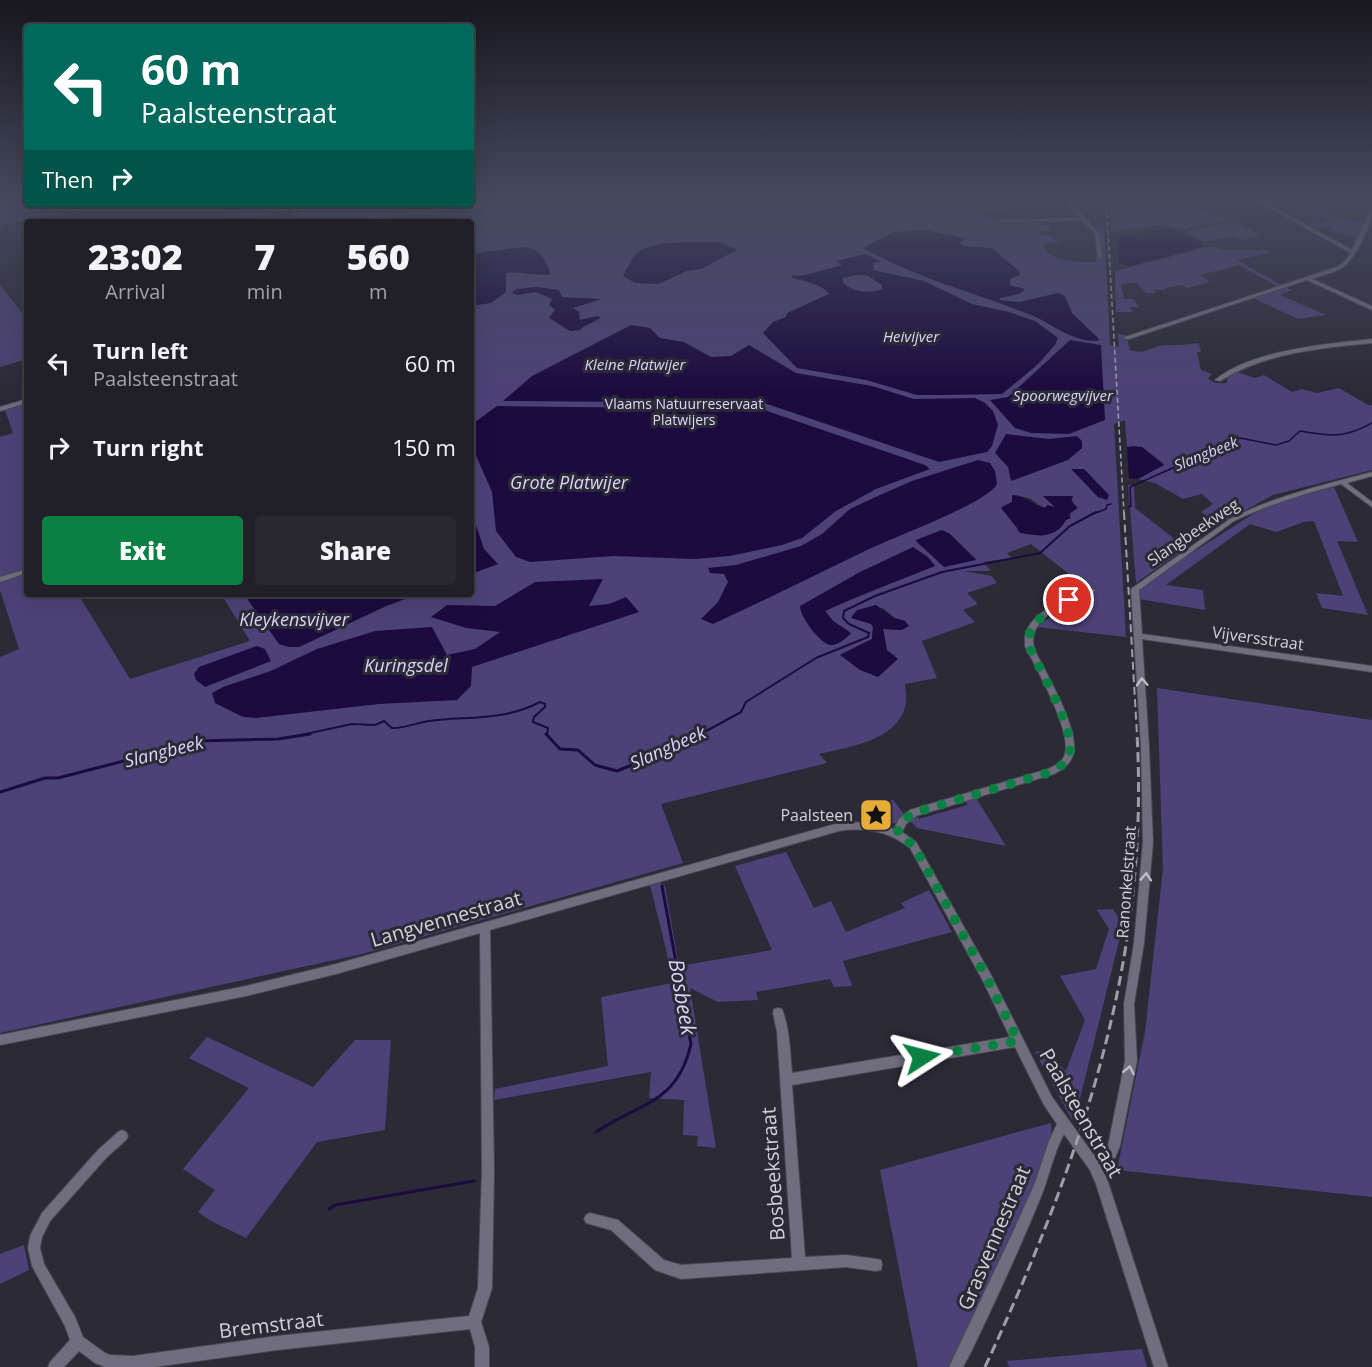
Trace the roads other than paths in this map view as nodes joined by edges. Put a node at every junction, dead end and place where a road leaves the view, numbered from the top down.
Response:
1 (1346, 262) edge
2 (1309, 279) junction
3 (1372, 308) edge
4 (1127, 338) dead end
5 (1372, 341) edge
6 (1218, 380) dead end
7 (24, 402) edge
8 (0, 409) edge
9 (1372, 474) edge
10 (1342, 482) junction
11 (1372, 505) edge
12 (24, 572) edge
13 (0, 580) edge
14 (1135, 589) joint
15 (1091, 591) dead end
16 (1140, 636) junction
17 (1372, 669) edge
18 (897, 833) junction
19 (484, 927) junction
20 (778, 1013) dead end
21 (0, 1040) edge
22 (1018, 1041) junction
23 (786, 1080) junction
24 (1064, 1124) junction
25 (122, 1136) dead end
26 (1094, 1166) junction
27 (590, 1219) dead end
28 (799, 1265) junction
29 (876, 1265) dead end
30 (474, 1322) junction
31 (78, 1342) junction
32 (133, 1365) edge
33 (55, 1367) edge
34 (482, 1367) edge
35 (956, 1367) edge
36 (1161, 1367) edge

1 - 2 street
2 - 3 street
2 - 4 street
5 - 6 street
7 - 8 street
9 - 10 street, Slangbeekweg
10 - 11 street
10 - 14 street, Slangbeekweg
12 - 13 street
14 - 16 street, Ranonkelstraat
15 - 18 street
16 - 17 street, Vijversstraat
26 -> 16 street, Ranonkelstraat
18 - 19 street, Langvennestraat
18 - 22 street, Paalsteenstraat
19 - 21 street, Langvennestraat
19 - 30 street
20 - 23 street, Bosbeekstraat
22 - 23 street
22 - 24 street, Paalsteenstraat
23 - 28 street, Bosbeekstraat
24 - 26 street, Paalsteenstraat
24 - 35 street, Grasvennestraat
25 - 31 street
26 - 36 street, Paalsteenstraat
27 - 28 street
28 - 29 street
30 - 32 street, Bremstraat
30 - 34 street
31 - 32 street, Bremstraat
31 - 33 street

